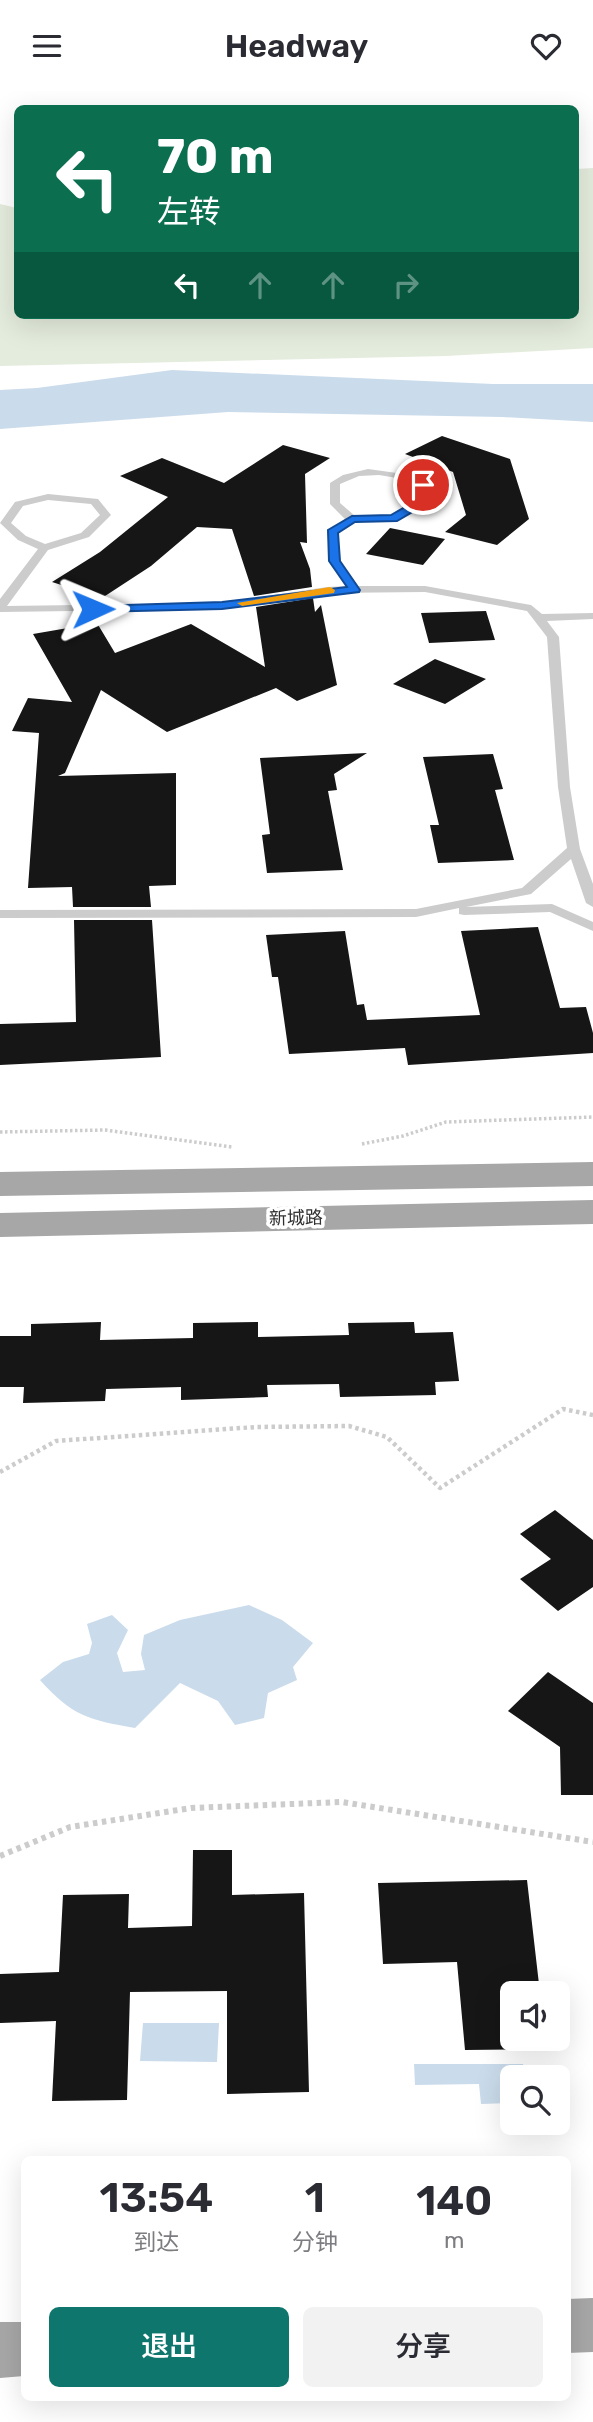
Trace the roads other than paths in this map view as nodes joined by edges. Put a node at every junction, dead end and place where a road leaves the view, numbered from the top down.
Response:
1 (352, 519) junction
2 (44, 548) junction
3 (355, 590) junction
4 (0, 608) edge
5 (593, 616) edge
6 (538, 618) junction
7 (574, 849) junction
8 (593, 903) edge
9 (416, 913) junction
10 (0, 914) edge
11 (593, 927) edge
12 (593, 1174) edge
13 (0, 1184) edge
14 (593, 1212) edge
15 (0, 1225) edge
16 (593, 2325) edge
17 (571, 2326) edge
18 (21, 2349) edge
19 (0, 2350) edge

1 - 1 lane
1 - 3 lane
2 - 2 lane
2 - 4 lane
3 - 4 lane
3 - 6 lane
5 - 6 lane
6 - 7 lane
7 - 8 lane
7 - 9 lane
9 - 10 lane
9 - 11 lane
12 - 13 main road
14 - 15 main road, 新城路
16 - 17 main road
18 - 19 main road

